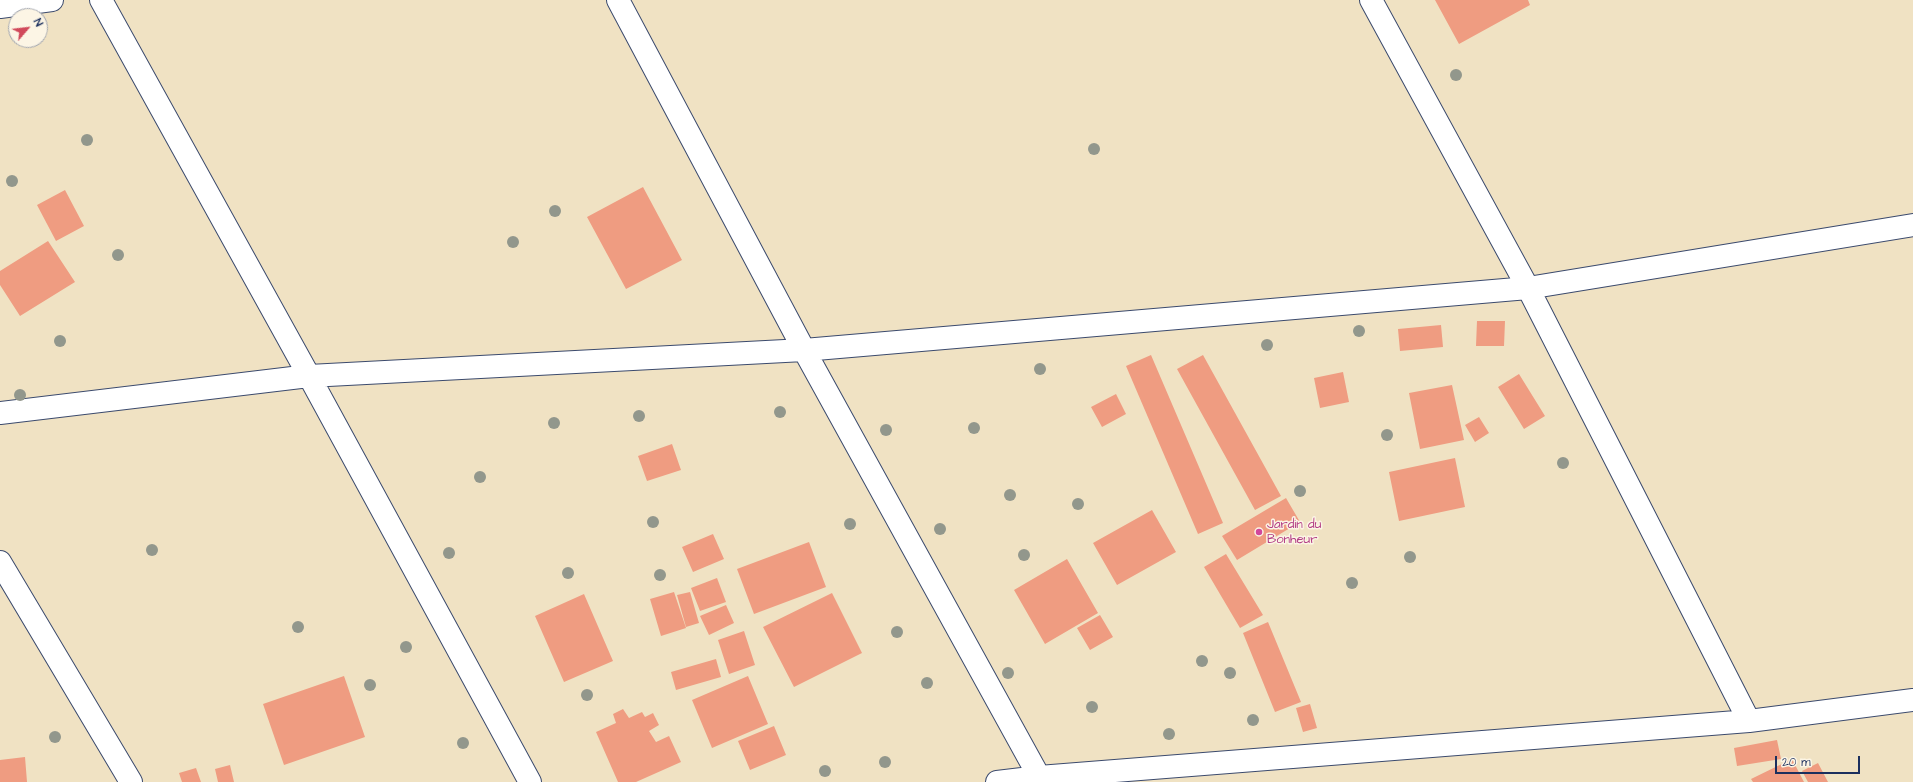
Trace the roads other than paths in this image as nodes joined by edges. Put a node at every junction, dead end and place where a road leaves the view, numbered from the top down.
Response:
1 (52, 0) edge
2 (101, 0) edge
3 (618, 0) edge
4 (1371, 0) edge
5 (0, 7) edge
6 (1913, 225) edge
7 (1528, 288) junction
8 (804, 350) junction
9 (309, 376) junction
10 (0, 413) edge
11 (0, 562) edge
12 (1913, 700) edge
13 (1749, 721) junction
14 (1041, 780) edge
15 (131, 782) edge
16 (530, 782) edge
17 (997, 782) edge

1 - 5 street
2 - 9 street
3 - 8 street
4 - 7 street
6 - 7 street
7 - 8 street
7 - 13 street
8 - 9 street
8 - 14 street
9 - 10 street
9 - 16 street
11 - 15 street
12 - 13 street
13 - 14 street
14 - 17 street

